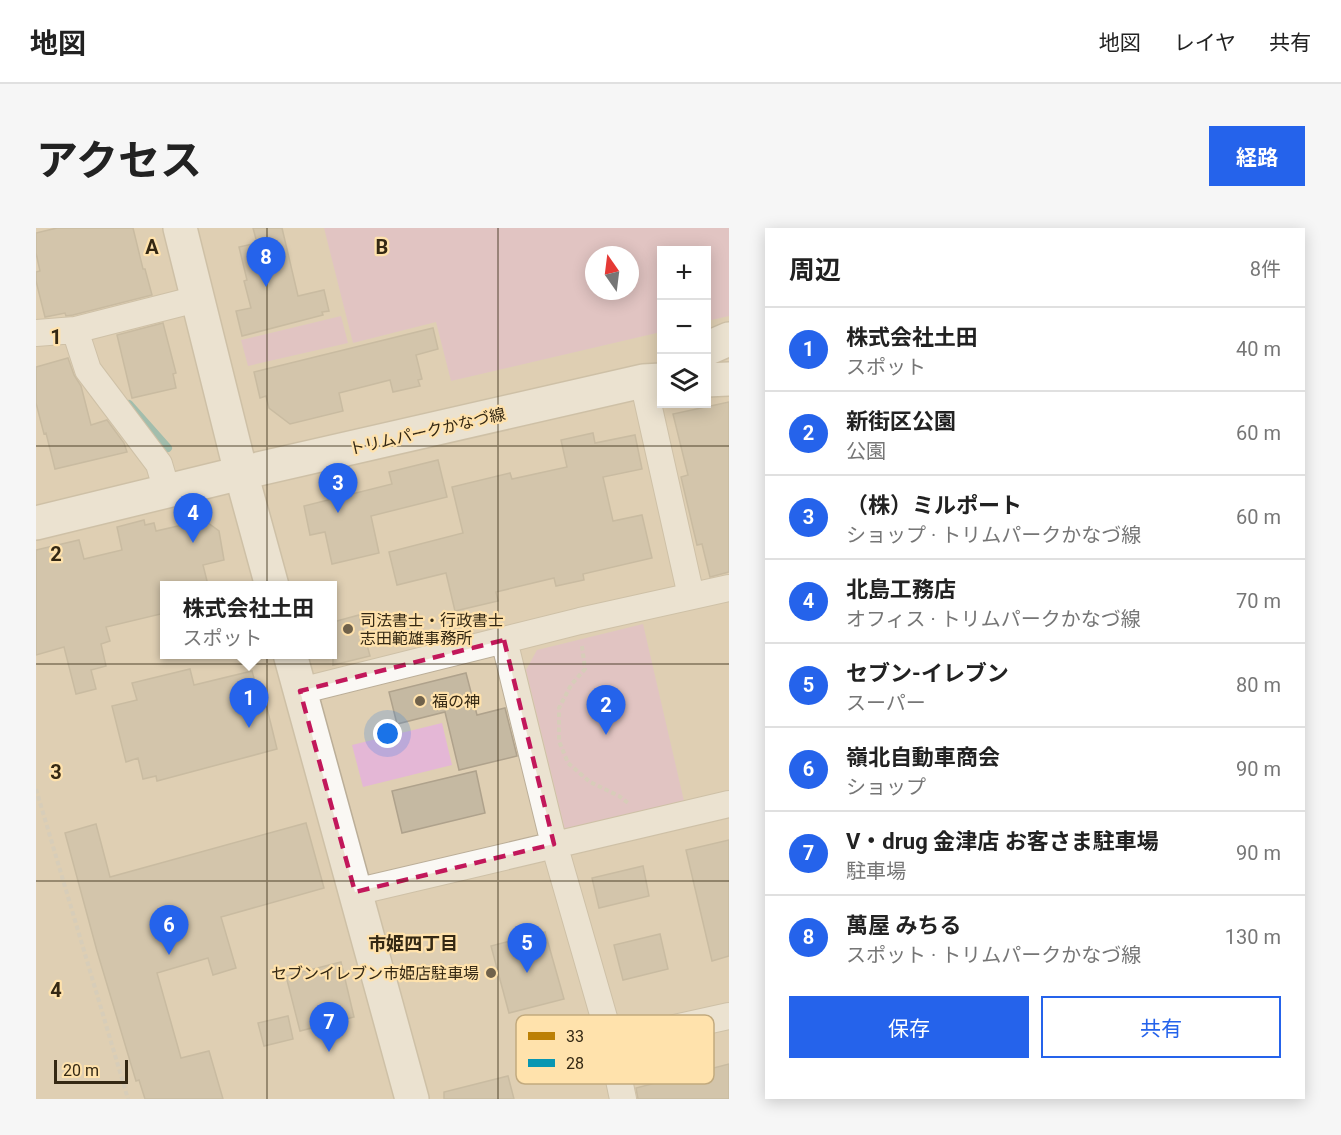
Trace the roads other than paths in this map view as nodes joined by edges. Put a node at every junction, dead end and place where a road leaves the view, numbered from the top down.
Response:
1 (180, 228) edge
2 (197, 299) junction
3 (75, 330) junction
4 (36, 333) edge
5 (729, 339) edge
6 (711, 347) edge
7 (656, 378) edge
8 (729, 379) edge
9 (711, 380) edge
10 (241, 472) junction
11 (167, 491) junction
12 (36, 523) edge
13 (271, 581) edge
14 (729, 588) edge
15 (692, 596) junction
16 (504, 640) junction
17 (291, 659) edge
18 (300, 691) junction
19 (729, 804) edge
20 (554, 844) junction
21 (356, 892) junction
22 (603, 1015) edge
23 (729, 1016) edge
24 (714, 1019) edge
25 (620, 1084) edge
26 (412, 1099) edge
27 (623, 1099) edge

1 - 2 main road
2 - 3 street
2 - 10 main road
3 - 4 street
3 - 11 street
5 - 6 main road
7 - 10 main road, トリムパークかなづ線
7 - 15 street
8 - 9 main road
10 - 11 main road, トリムパークかなづ線
10 - 13 main road
11 - 12 main road, トリムパークかなづ線
14 - 15 street
15 - 16 street
16 - 18 street
16 - 20 street
17 - 18 main road
18 - 21 main road
19 - 20 street
20 - 21 street
20 - 22 street
21 - 26 main road
23 - 24 street
25 - 27 street

